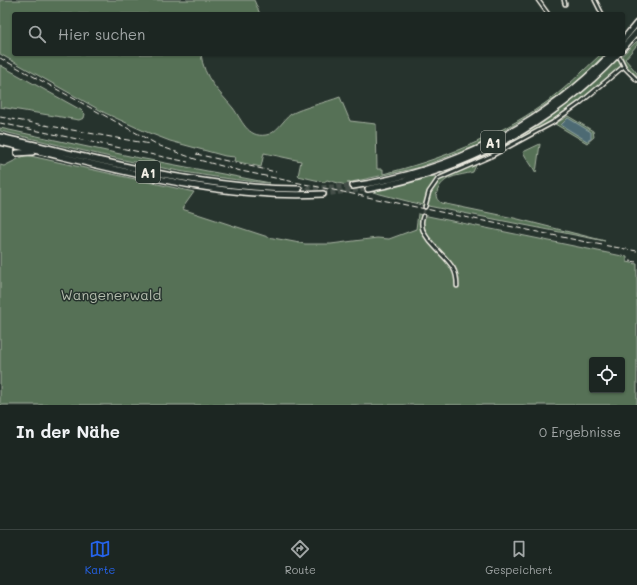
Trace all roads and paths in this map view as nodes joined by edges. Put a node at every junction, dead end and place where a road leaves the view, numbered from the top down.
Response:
1 (538, 0) edge
2 (564, 0) edge
3 (596, 0) edge
4 (565, 4) dead end
5 (547, 12) edge
6 (601, 12) edge
7 (637, 24) edge
8 (637, 32) edge
9 (625, 38) edge
10 (625, 46) edge
11 (609, 56) edge
12 (619, 56) edge
13 (624, 66) junction
14 (637, 80) edge
15 (0, 137) edge
16 (0, 142) edge
17 (17, 153) dead end
18 (45, 153) junction
19 (353, 186) tunnel mouth
20 (368, 189) tunnel mouth
21 (299, 190) tunnel mouth
22 (323, 194) tunnel mouth
23 (425, 207) tunnel mouth
24 (423, 216) tunnel mouth
25 (457, 286) dead end

1 - 5 street
2 - 4 street
3 - 6 street
7 - 9 highway
8 - 10 highway
11 - 19 highway, A1
12 - 13 street
12 - 20 highway, A1
13 - 14 street
13 - 23 street
15 - 21 highway, A1
16 - 18 highway, A1
17 - 18 highway, A1
18 - 22 highway, A1
24 - 25 street

